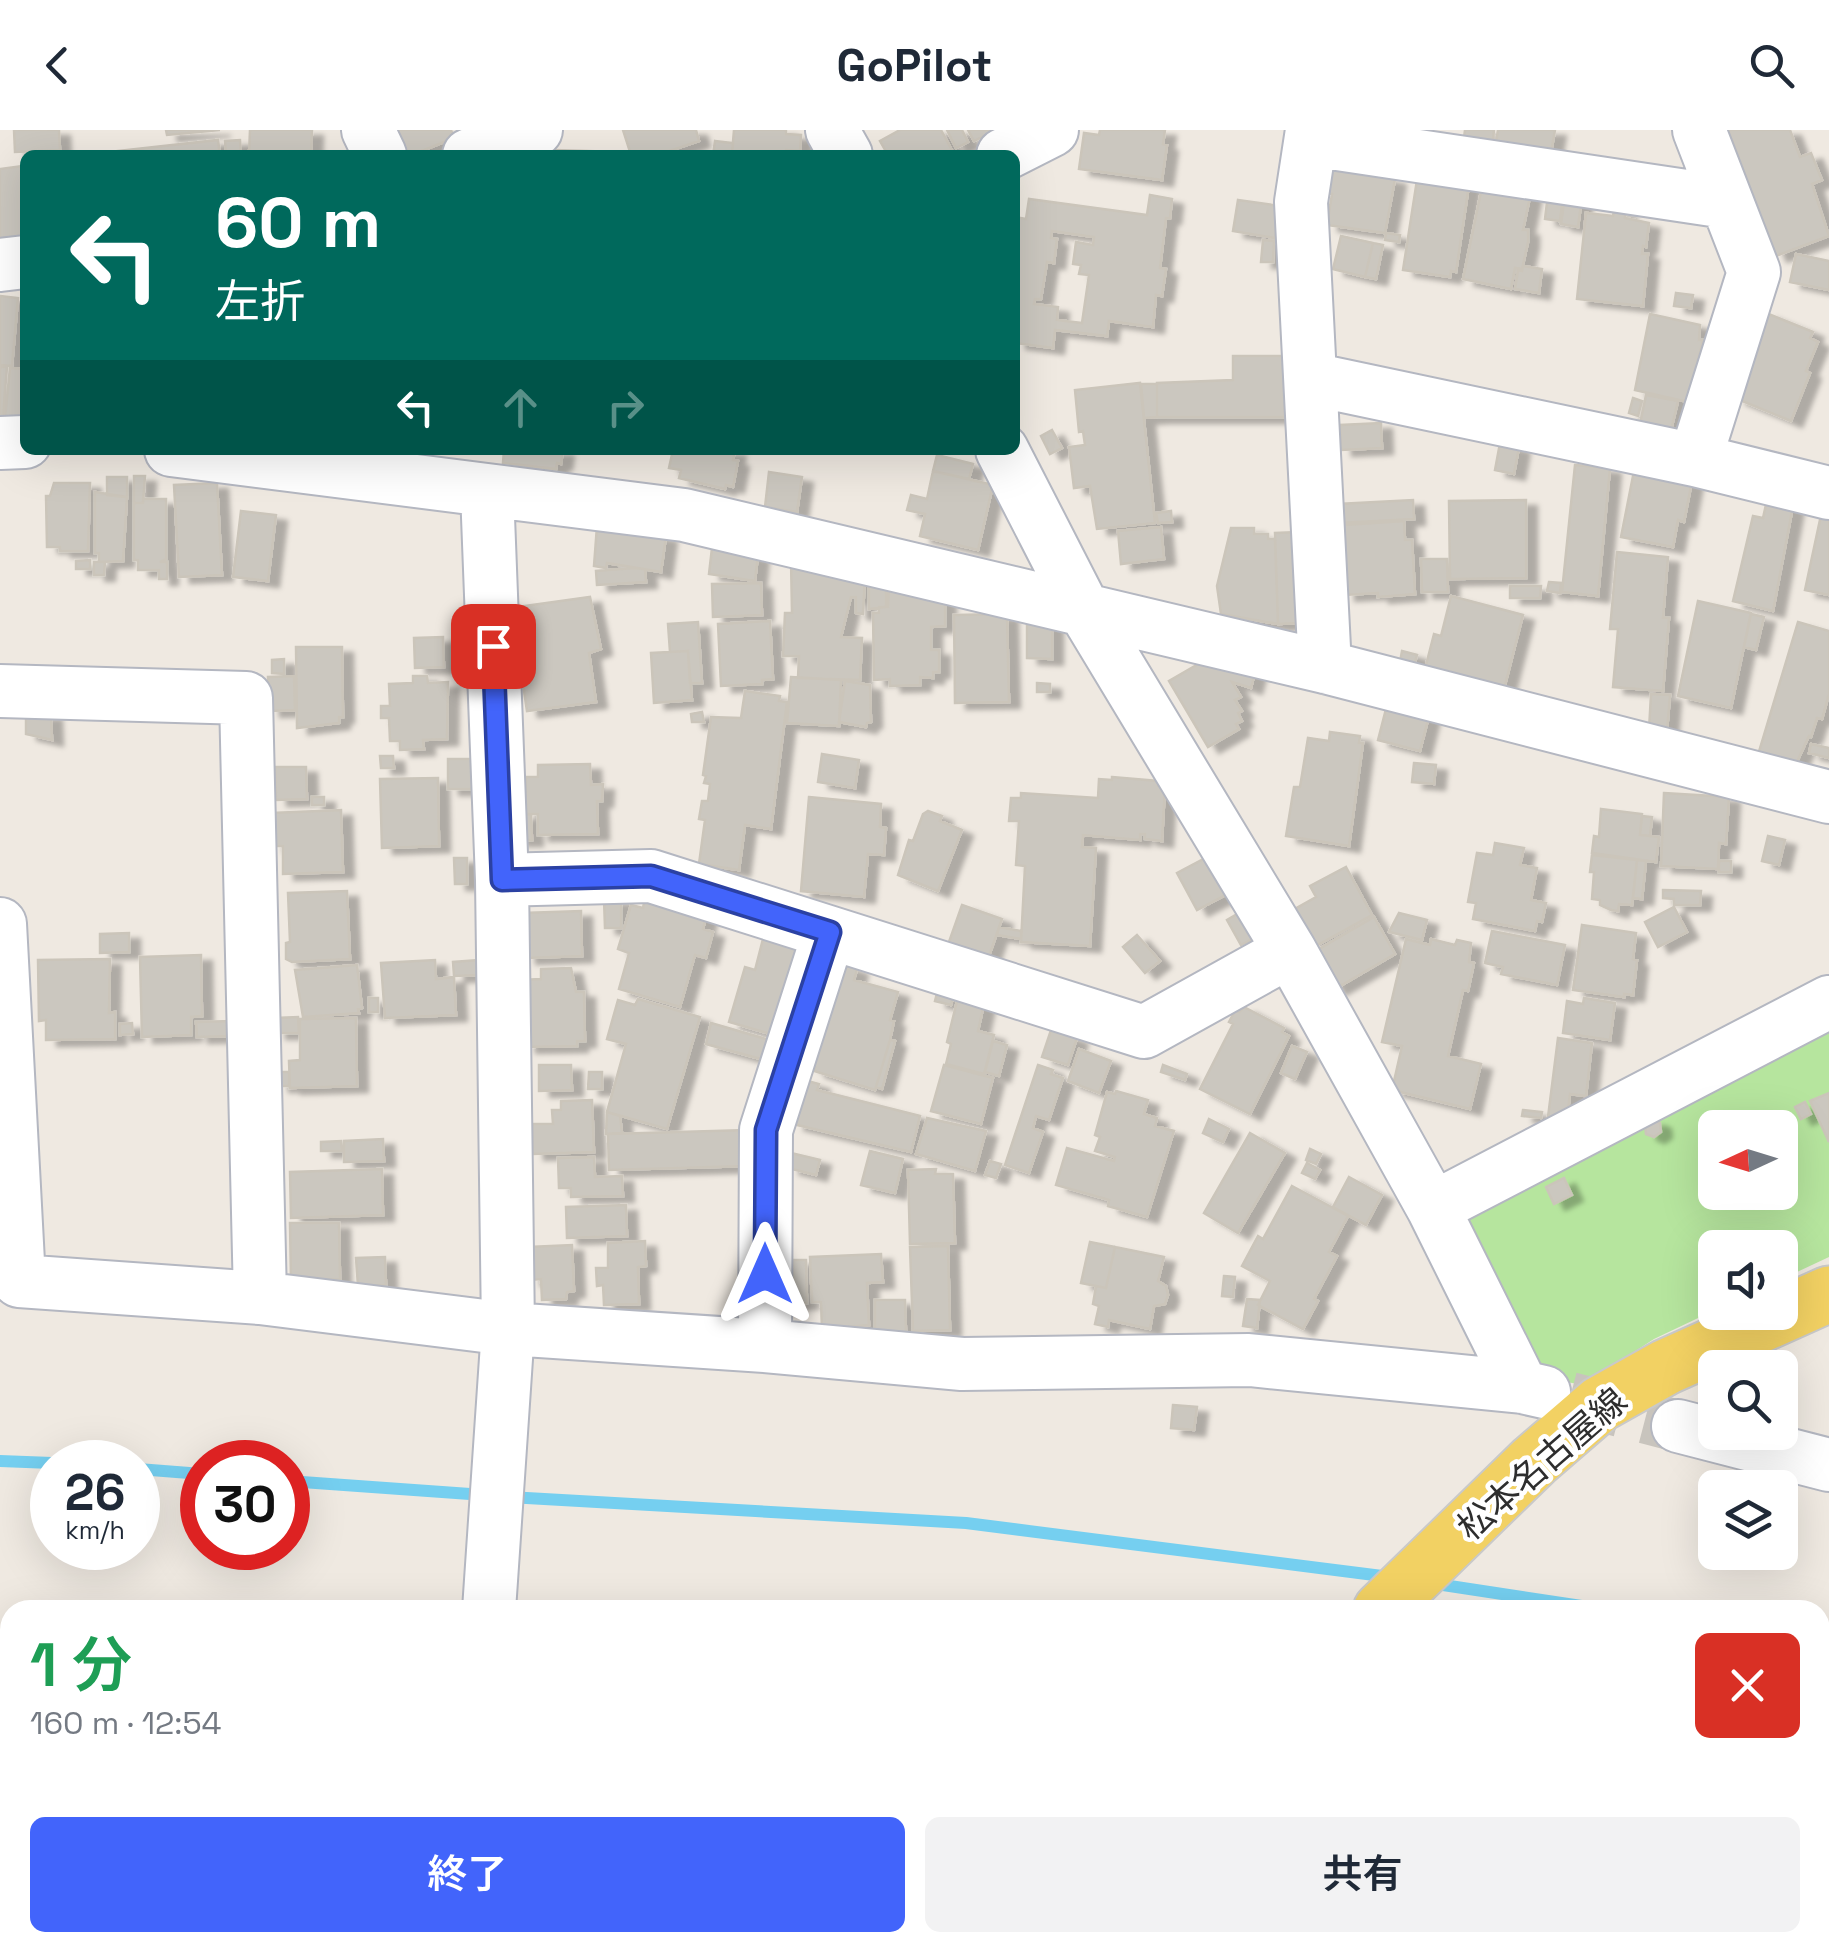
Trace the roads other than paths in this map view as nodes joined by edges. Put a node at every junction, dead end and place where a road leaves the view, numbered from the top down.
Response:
1 (536, 130) edge
2 (1052, 130) edge
3 (1699, 130) edge
4 (1311, 135) edge
5 (482, 150) edge
6 (1013, 150) edge
7 (1726, 202) junction
8 (1311, 379) junction
9 (226, 455) edge
10 (1005, 455) edge
11 (1694, 460) junction
12 (487, 491) junction
13 (1829, 492) edge
14 (1084, 608) junction
15 (1325, 667) junction
16 (0, 691) edge
17 (1829, 797) edge
18 (502, 880) junction
19 (0, 924) edge
20 (830, 932) junction
21 (1290, 951) junction
22 (1829, 1002) edge
23 (1434, 1208) junction
24 (1829, 1294) edge
25 (260, 1298) junction
26 (508, 1329) junction
27 (765, 1346) junction
28 (1678, 1426) tunnel mouth
29 (1829, 1465) edge
30 (490, 1600) edge
31 (1391, 1600) edge

1 - 5 street
2 - 6 street
3 - 7 street
4 - 7 street
4 - 8 street
7 - 11 street
8 - 11 street
8 - 15 street
9 - 12 street
10 - 14 street
11 - 13 street
12 - 14 street
12 - 18 street
14 - 15 street
14 - 21 street
15 - 17 street
16 - 25 street
18 - 20 street
18 - 26 street
19 - 25 street
20 - 21 street
20 - 27 street
21 - 23 street
22 - 23 street
23 - 27 street
24 - 31 main road, 松本名古屋線
25 - 26 street
26 - 27 street
26 - 30 street
28 - 29 street

